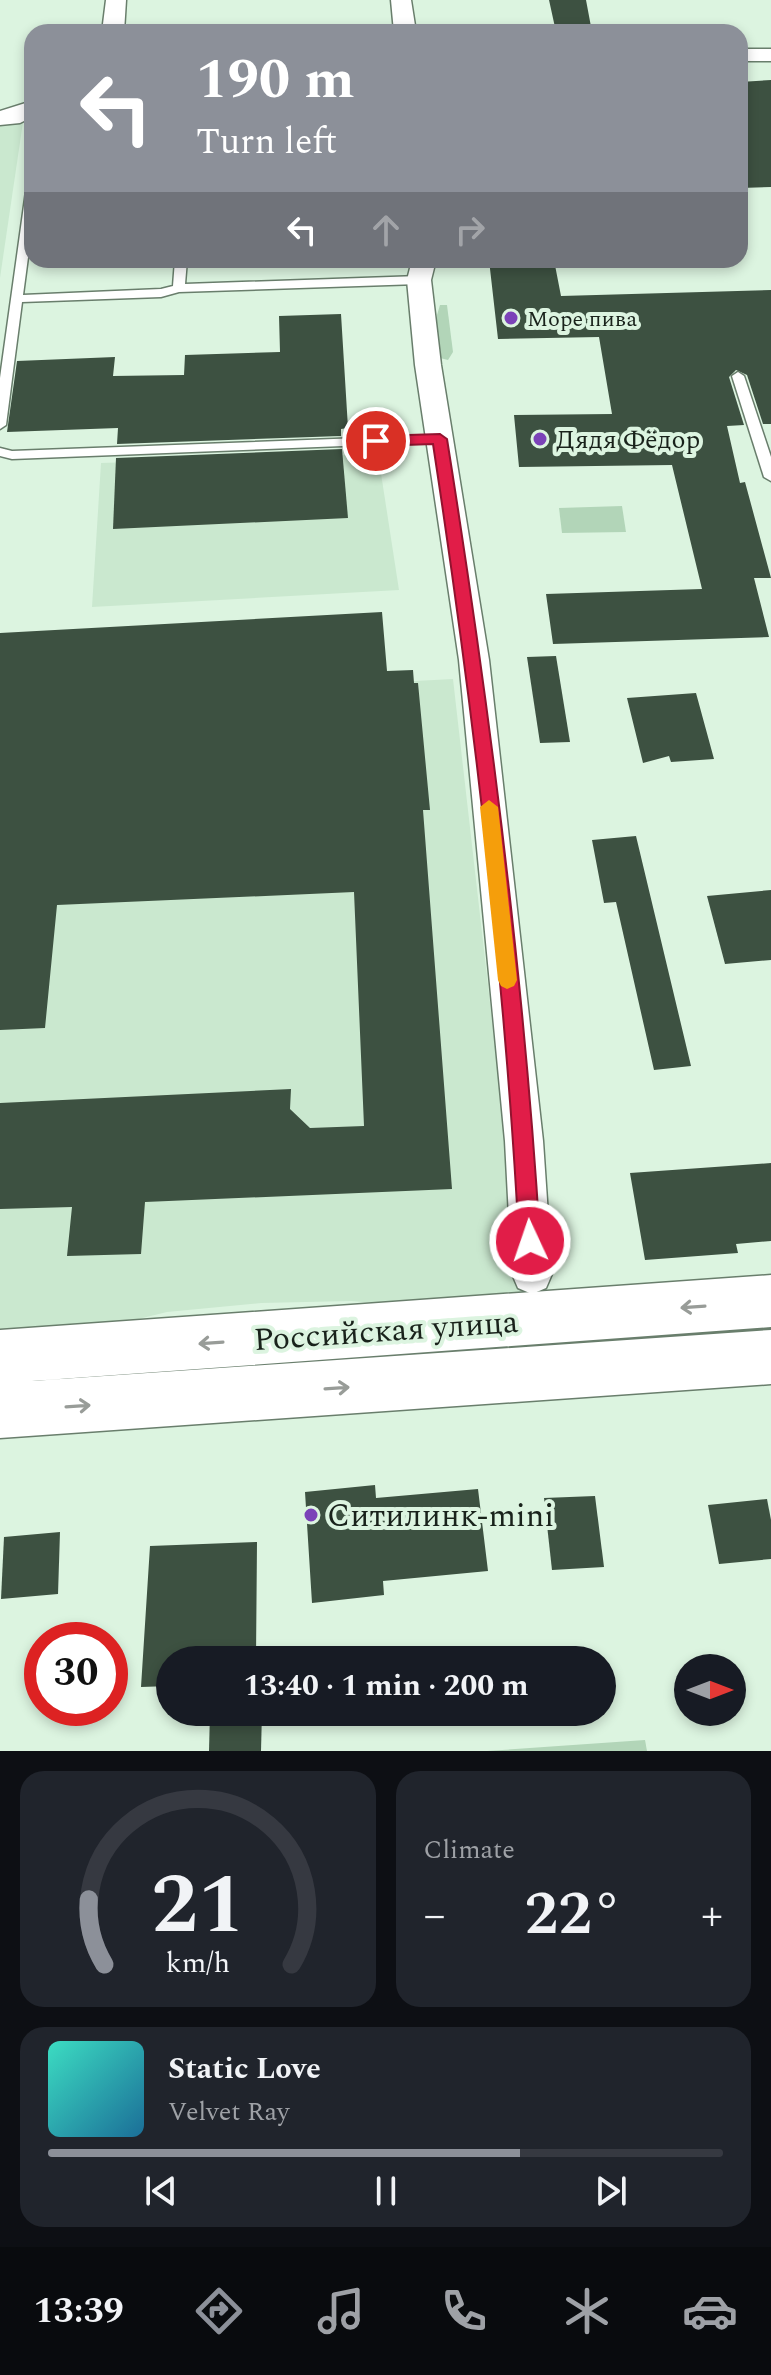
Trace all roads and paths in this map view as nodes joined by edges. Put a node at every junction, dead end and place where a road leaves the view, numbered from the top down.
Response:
1 (116, 0) edge
2 (401, 0) edge
3 (114, 24) edge
4 (404, 24) edge
5 (748, 55) edge
6 (771, 55) edge
7 (24, 112) edge
8 (0, 118) edge
9 (24, 249) edge
10 (180, 268) edge
11 (422, 270) edge
12 (179, 288) junction
13 (17, 299) junction
14 (738, 376) dead end
15 (0, 425) edge
16 (440, 439) junction
17 (764, 440) edge
18 (0, 452) edge
19 (771, 477) edge
20 (532, 1274) dead end
21 (771, 1301) edge
22 (0, 1357) edge
23 (771, 1357) edge
24 (0, 1411) edge

1 - 3 street
2 - 4 street
5 - 6 street
7 - 8 street
9 - 13 lane
10 - 12 lane
11 - 12 lane
11 - 16 street
12 - 13 lane
13 - 15 lane
14 - 17 lane
16 - 18 lane
16 - 20 street
17 - 19 lane
21 -> 22 main road, Российская улица
24 -> 23 main road, Российская улица

